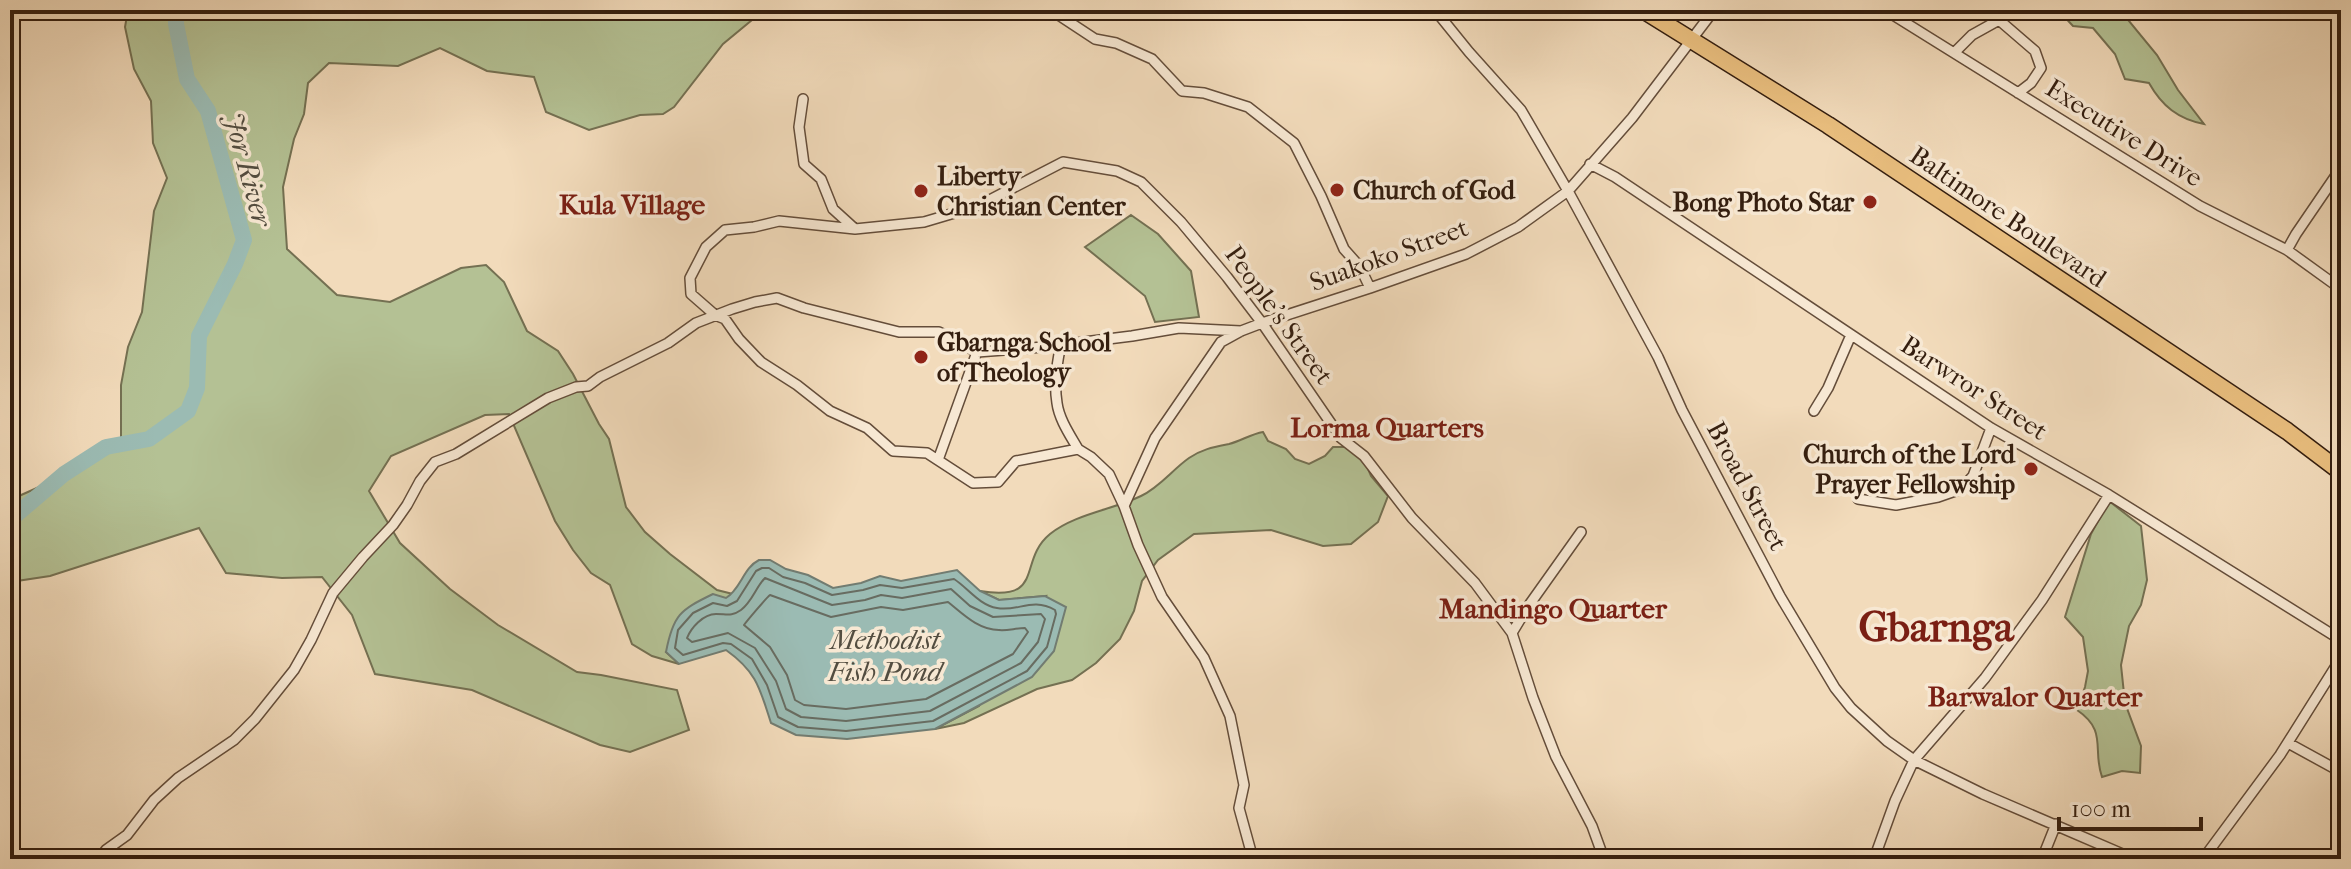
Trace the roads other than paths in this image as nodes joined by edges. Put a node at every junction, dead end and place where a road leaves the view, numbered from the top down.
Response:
1 (1051, 10) edge
2 (1435, 10) edge
3 (1643, 10) edge
4 (1714, 10) edge
5 (1889, 11) edge
6 (1690, 40) junction
7 (1955, 52) junction
8 (2018, 93) junction
9 (803, 99) dead end
10 (1590, 164) junction
11 (2341, 168) edge
12 (1568, 191) junction
13 (855, 229) junction
14 (2287, 250) junction
15 (1370, 288) junction
16 (2341, 289) edge
17 (715, 315) junction
18 (1262, 323) junction
19 (1241, 331) junction
20 (1851, 335) junction
21 (1061, 345) junction
22 (977, 352) junction
23 (1814, 411) dead end
24 (1991, 428) junction
25 (1078, 449) junction
26 (938, 460) junction
27 (2341, 472) edge
28 (2109, 495) junction
29 (1858, 499) dead end
30 (1124, 506) junction
31 (1581, 532) dead end
32 (1512, 633) junction
33 (2341, 640) edge
34 (2341, 658) edge
35 (2288, 743) junction
36 (1914, 760) junction
37 (2341, 772) edge
38 (2056, 824) junction
39 (99, 859) edge
40 (1253, 859) edge
41 (1604, 859) edge
42 (1874, 859) edge
43 (2042, 859) edge
44 (2134, 859) edge
45 (2203, 859) edge

1 - 15 street
2 - 12 street, Broad Street
3 - 6 highway, Baltimore Boulevard
4 - 6 street, Suakoko Street
5 - 7 street, Executive Drive
6 - 10 street, Suakoko Street
6 - 27 highway, Baltimore Boulevard
7 - 8 street, Executive Drive
7 - 8 street
8 - 14 street, Executive Drive
9 - 13 street
10 - 12 street, Suakoko Street
10 - 20 street, Barwror Street
11 - 14 street
12 - 15 street, Suakoko Street
12 - 36 street, Broad Street
13 - 17 street, People's Street
13 - 18 street, People's Street
14 - 16 street, Executive Drive
15 - 18 street, Suakoko Street
17 - 22 street
17 - 26 street, People's Street
17 - 39 street
18 - 19 street, Suakoko Street
18 - 32 street, People's Street
19 - 21 street
19 - 30 street, Suakoko Street
20 - 23 street
20 - 24 street, Barwror Street
21 - 22 street
21 - 25 street
22 - 26 street
24 - 28 street, Barwror Street
24 - 29 street
25 - 26 street
25 - 30 street
28 - 33 street, Barwror Street
28 - 36 street
30 - 40 street
31 - 32 street
32 - 41 street, People's Street
34 - 35 street
35 - 37 street
35 - 45 street
36 - 38 street, Broad Street
36 - 42 street
38 - 43 street
38 - 44 street, Broad Street

